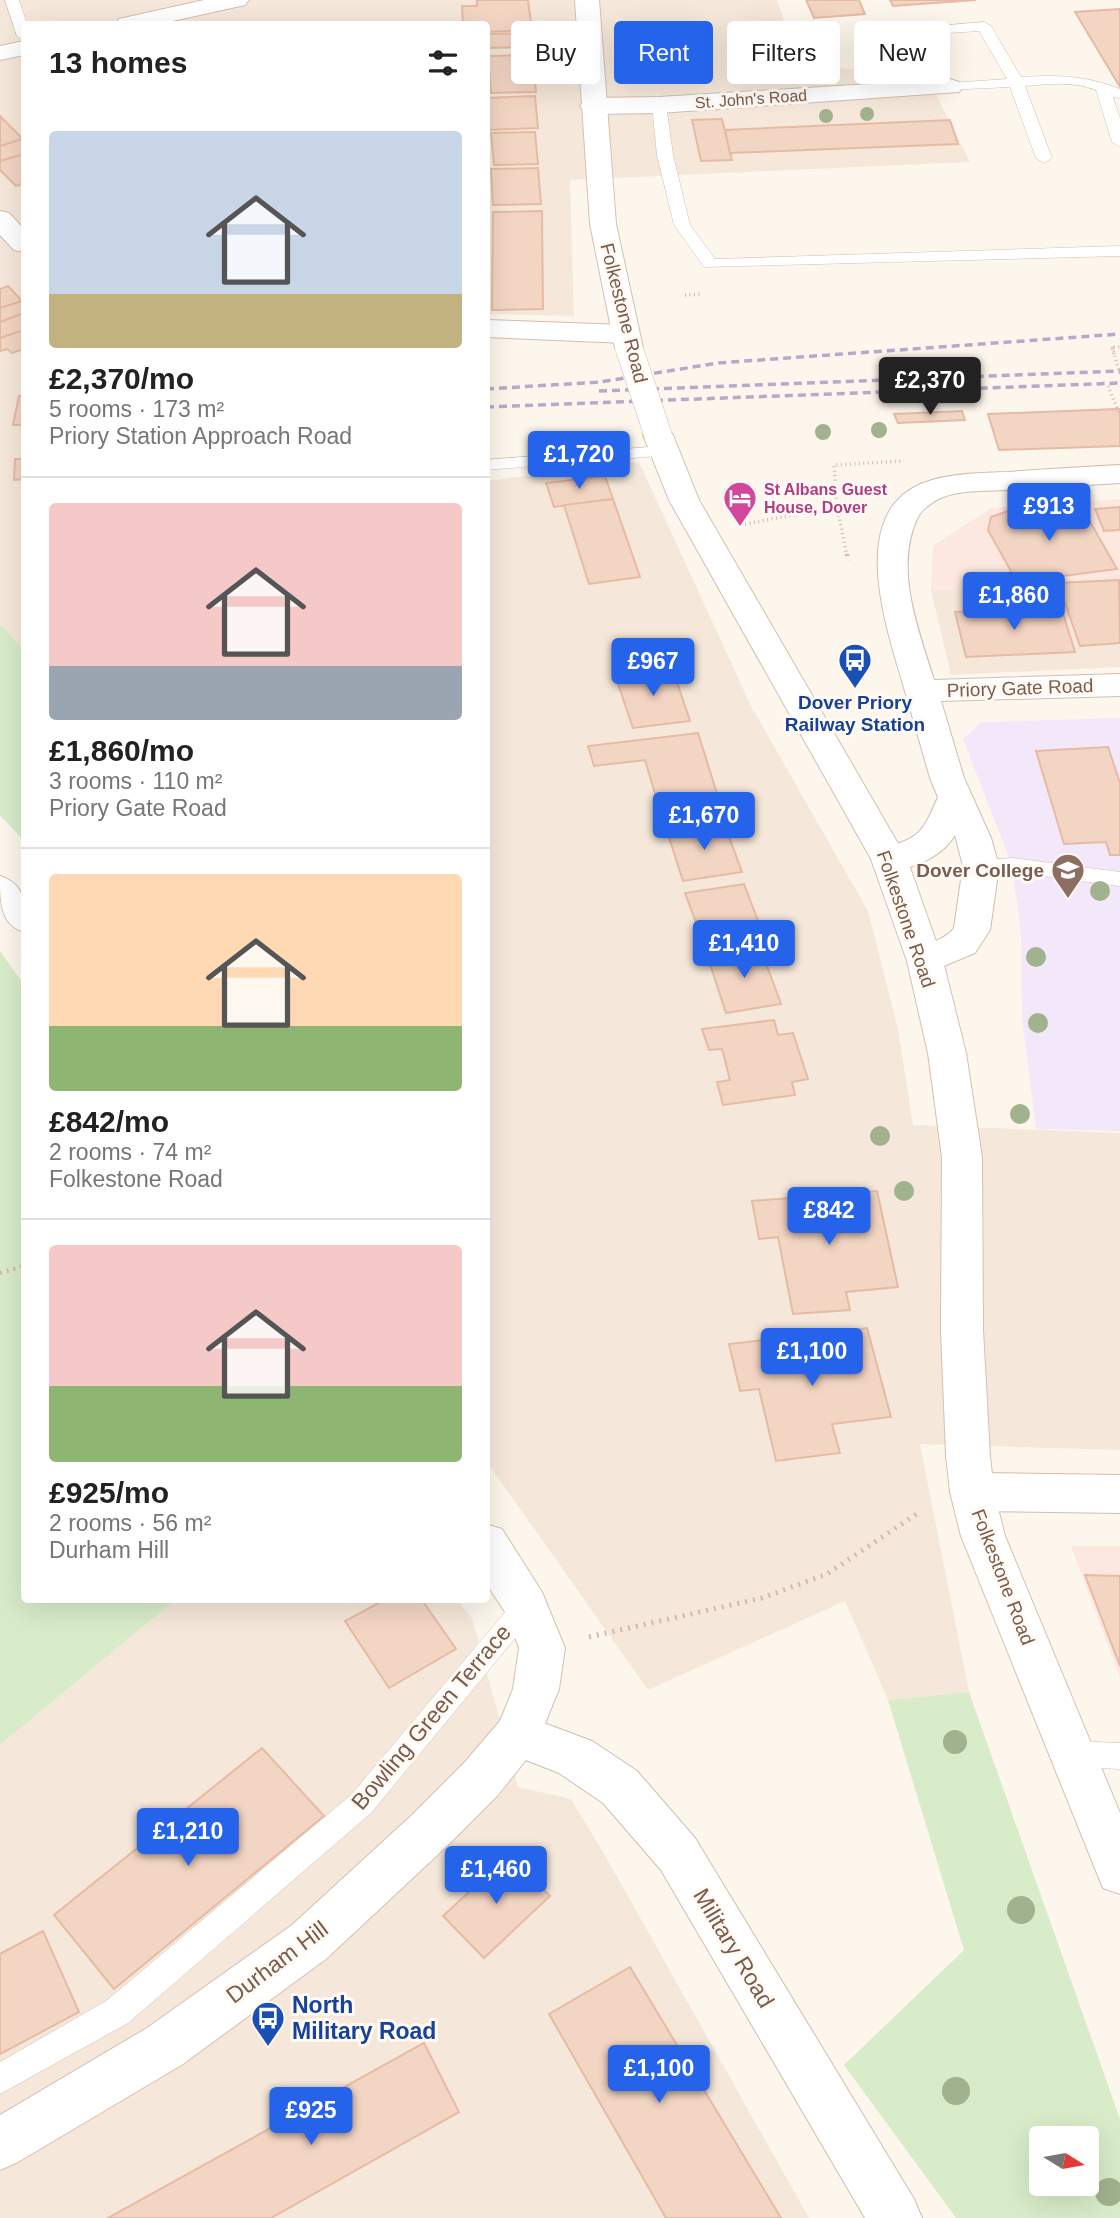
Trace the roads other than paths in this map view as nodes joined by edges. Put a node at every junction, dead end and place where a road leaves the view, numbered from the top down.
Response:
1 (12, 0) edge
2 (237, 0) edge
3 (587, 0) edge
4 (199, 4) edge
5 (139, 21) edge
6 (21, 27) edge
7 (950, 29) edge
8 (21, 49) edge
9 (0, 53) edge
10 (1016, 82) junction
11 (950, 86) joint
12 (1103, 88) junction
13 (1120, 94) edge
14 (659, 105) junction
15 (593, 106) junction
16 (1120, 142) edge
17 (1044, 158) dead end
18 (0, 219) edge
19 (21, 241) edge
20 (1120, 251) edge
21 (490, 327) edge
22 (627, 341) junction
23 (660, 443) junction
24 (490, 464) edge
25 (1120, 474) edge
26 (1120, 685) edge
27 (920, 691) junction
28 (956, 796) junction
29 (889, 859) junction
30 (981, 866) junction
31 (1120, 879) edge
32 (0, 889) edge
33 (21, 915) edge
34 (925, 961) junction
35 (972, 1492) junction
36 (1120, 1494) edge
37 (490, 1549) edge
38 (526, 1606) junction
39 (517, 1735) junction
40 (1074, 1754) junction
41 (1120, 1756) edge
42 (1120, 1871) edge
43 (0, 2079) edge
44 (0, 2144) edge
45 (895, 2218) edge

1 - 6 lane
2 - 4 street
3 - 15 street, Folkestone Road
4 - 5 street
7 - 10 lane
8 - 9 street
10 - 11 lane
10 - 12 lane
10 - 17 lane
11 - 14 street, St. John's Road
12 - 13 lane
12 - 16 lane
14 - 15 street, St. John's Road
14 - 20 lane
15 - 22 street, Folkestone Road
18 - 19 street
21 - 22 street
22 - 23 street, Folkestone Road, bridge
23 - 24 lane
23 - 29 street, Folkestone Road
25 - 27 street
26 - 27 street, Priory Gate Road
27 - 28 street
28 - 29 street
28 - 30 street
29 - 34 street, Folkestone Road
30 - 31 lane
30 - 34 street
32 - 33 street
34 - 35 street, Folkestone Road
35 - 36 street
35 - 40 street, Folkestone Road
37 - 38 street
38 - 39 street
38 - 43 lane, Bowling Green Terrace
39 - 44 street, Durham Hill
39 - 45 street, Military Road
40 - 41 lane
40 - 42 street, Folkestone Road

